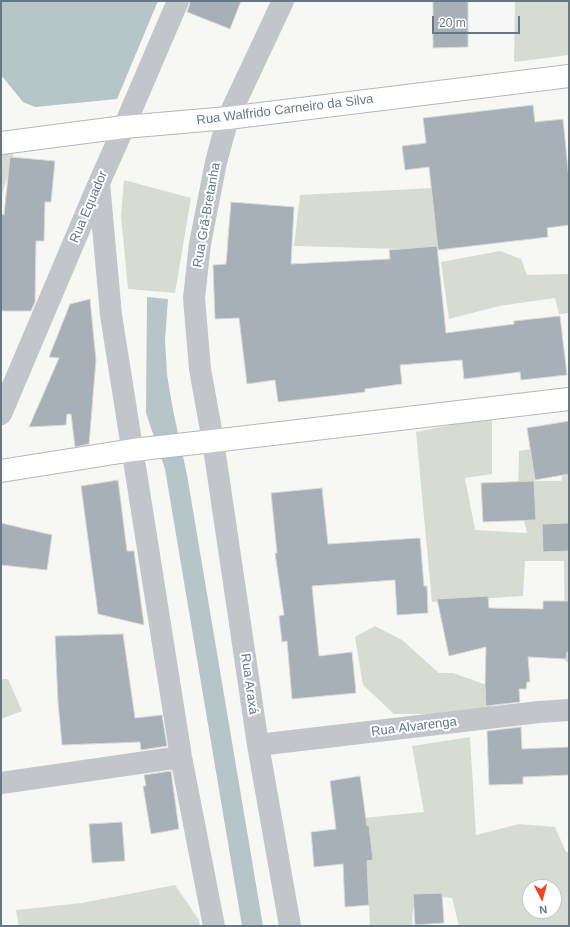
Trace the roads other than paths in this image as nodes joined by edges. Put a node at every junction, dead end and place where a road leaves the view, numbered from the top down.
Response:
1 (178, 1) edge
2 (283, 1) edge
3 (569, 76) edge
4 (228, 118) junction
5 (124, 127) junction
6 (1, 143) edge
7 (99, 183) junction
8 (569, 399) edge
9 (1, 414) edge
10 (213, 441) junction
11 (132, 450) junction
12 (1, 471) edge
13 (569, 710) edge
14 (258, 745) junction
15 (181, 757) junction
16 (1, 783) edge
17 (214, 926) edge
18 (290, 926) edge

1 - 5 street, Rua Equador
2 - 4 street, Rua Grã-Bretanha
3 - 4 main road, Rua Walfrido Carneiro da Silva
4 - 5 main road, Rua Walfrido Carneiro da Silva
4 - 10 street, Rua Grã-Bretanha
5 - 6 main road, Rua Walfrido Carneiro da Silva
5 - 7 street, Rua Equador
7 - 9 street, Rua Equador
7 - 11 street
8 - 10 main road
10 - 11 main road
10 - 14 street, Rua Araxá
11 - 12 main road
11 - 15 street
13 - 14 street, Rua Alvarenga
14 - 18 street, Rua Araxá
15 - 16 street
15 - 17 street

